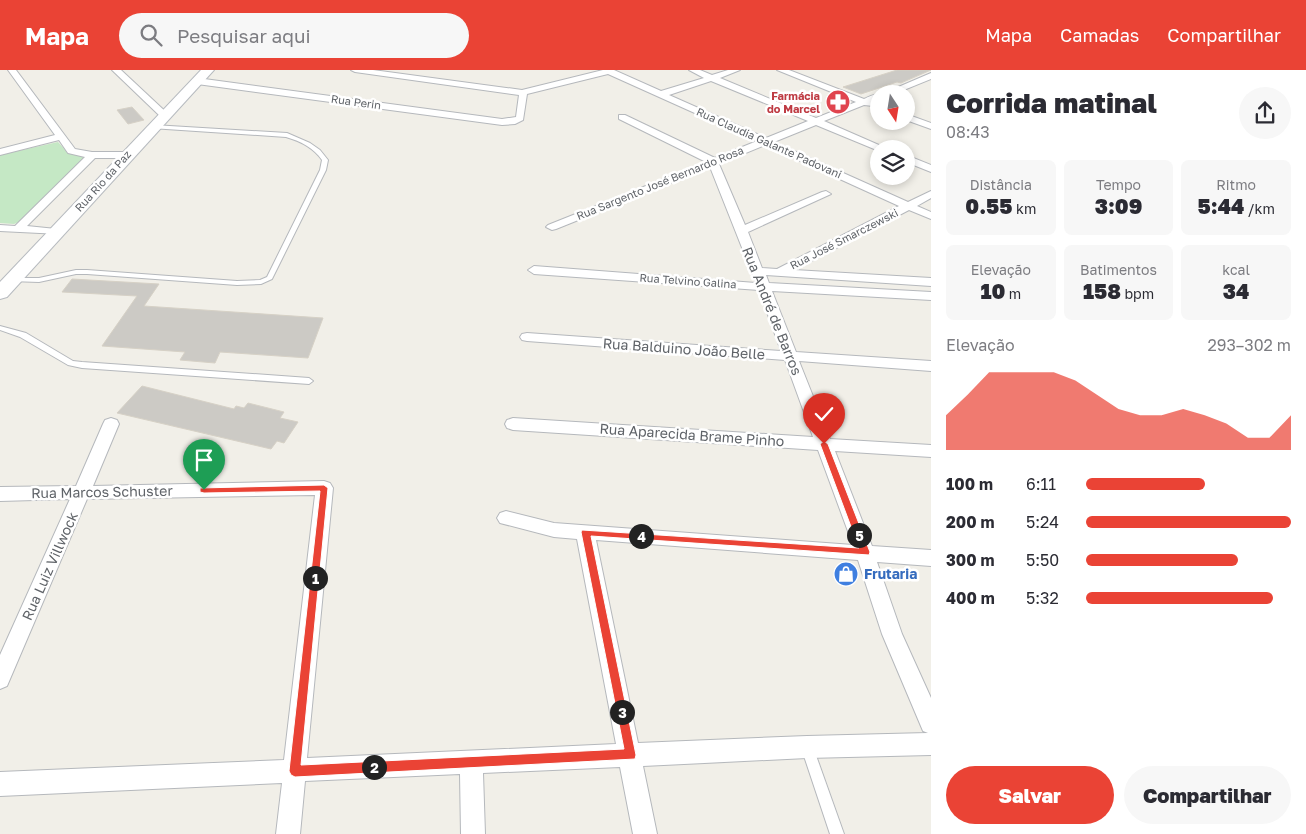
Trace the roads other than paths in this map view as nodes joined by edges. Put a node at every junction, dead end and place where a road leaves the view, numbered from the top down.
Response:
1 (12, 70) edge
2 (116, 70) edge
3 (355, 70) edge
4 (608, 70) edge
5 (736, 70) edge
6 (781, 70) edge
7 (696, 72) edge
8 (203, 75) edge
9 (931, 76) edge
10 (712, 78) junction
11 (664, 83) dead end
12 (908, 85) edge
13 (647, 88) junction
14 (522, 93) junction
15 (662, 94) junction
16 (870, 100) edge
17 (865, 102) junction
18 (870, 104) edge
19 (164, 115) junction
20 (622, 117) dead end
21 (915, 120) edge
22 (816, 121) junction
23 (931, 126) edge
24 (153, 127) junction
25 (60, 137) junction
26 (764, 141) junction
27 (870, 144) edge
28 (0, 152) edge
29 (92, 155) junction
30 (126, 156) junction
31 (712, 161) junction
32 (915, 162) edge
33 (931, 168) edge
34 (826, 194) dead end
35 (931, 194) edge
36 (908, 206) junction
37 (931, 216) edge
38 (552, 227) dead end
39 (0, 228) edge
40 (18, 229) junction
41 (740, 231) junction
42 (56, 232) junction
43 (534, 270) dead end
44 (756, 271) junction
45 (779, 272) junction
46 (12, 280) junction
47 (931, 282) edge
48 (764, 287) junction
49 (0, 293) edge
50 (931, 296) edge
51 (0, 328) edge
52 (527, 337) dead end
53 (790, 357) junction
54 (931, 366) edge
55 (309, 381) dead end
56 (111, 424) dead end
57 (513, 424) dead end
58 (824, 444) junction
59 (931, 451) edge
60 (83, 492) junction
61 (0, 494) edge
62 (506, 518) dead end
63 (585, 532) junction
64 (865, 552) junction
65 (931, 558) edge
66 (0, 679) edge
67 (931, 723) edge
68 (931, 744) edge
69 (807, 747) junction
70 (631, 755) junction
71 (471, 762) junction
72 (295, 771) junction
73 (0, 784) edge
74 (288, 834) edge
75 (473, 834) edge
76 (645, 834) edge
77 (837, 834) edge

1 - 25 street
2 - 19 street
3 - 14 street
4 - 13 street, Rua Claudia Galante Padovani
4 - 14 street
5 - 10 street
6 - 17 street
7 - 10 street
8 - 14 street, Rua Perin
8 - 19 main road, Rua Rio da Paz
9 - 12 street
10 - 15 street
10 - 22 street
11 - 13 street
13 - 15 street, Rua Claudia Galante Padovani
15 - 26 street, Rua Claudia Galante Padovani
16 - 17 street, Rua Sargento José Bernardo Rosa
17 - 18 street
17 - 22 street, Rua Sargento José Bernardo Rosa
19 - 24 main road, Rua Rio da Paz
20 - 31 street
21 - 23 street
22 - 26 street, Rua Sargento José Bernardo Rosa
22 - 27 street
24 - 30 main road, Rua Rio da Paz
24 - 46 lane
25 - 28 street
25 - 29 street
26 - 31 street, Rua Sargento José Bernardo Rosa
26 - 36 street, Rua Claudia Galante Padovani
29 - 30 street
29 - 40 street
30 - 42 main road, Rua Rio da Paz
31 - 38 street, Rua Sargento José Bernardo Rosa
31 - 41 street, Rua André de Barros
32 - 33 street
34 - 41 street
35 - 36 street
36 - 37 street, Rua Claudia Galante Padovani
36 - 45 street, Rua José Smarczewski
39 - 40 street
40 - 42 street
41 - 44 street, Rua André de Barros
42 - 46 main road, Rua Rio da Paz
43 - 48 street, Rua Telvino Galina
44 - 45 street
44 - 48 street, Rua André de Barros
45 - 47 street
46 - 49 main road, Rua Rio da Paz
48 - 50 street, Rua Telvino Galina
48 - 53 street, Rua André de Barros
51 - 55 lane
52 - 53 street, Rua Balduino João Belle
53 - 54 street, Rua Balduino João Belle
53 - 58 street, Rua André de Barros
56 - 60 street, Rua Luiz Villwock
57 - 58 street, Rua Aparecida Brame Pinho
58 - 59 street, Rua Aparecida Brame Pinho
58 - 64 street, Rua André de Barros
60 - 61 street, Rua Marcos Schuster
60 - 66 street, Rua Luiz Villwock
60 - 72 street, Rua Marcos Schuster
62 - 63 street
63 - 64 street
63 - 70 street
64 - 65 street
64 - 67 street, Rua André de Barros
68 - 69 street
69 - 70 street
69 - 77 lane
70 - 71 street
70 - 76 street
71 - 72 street
71 - 75 street
72 - 73 street
72 - 74 street

